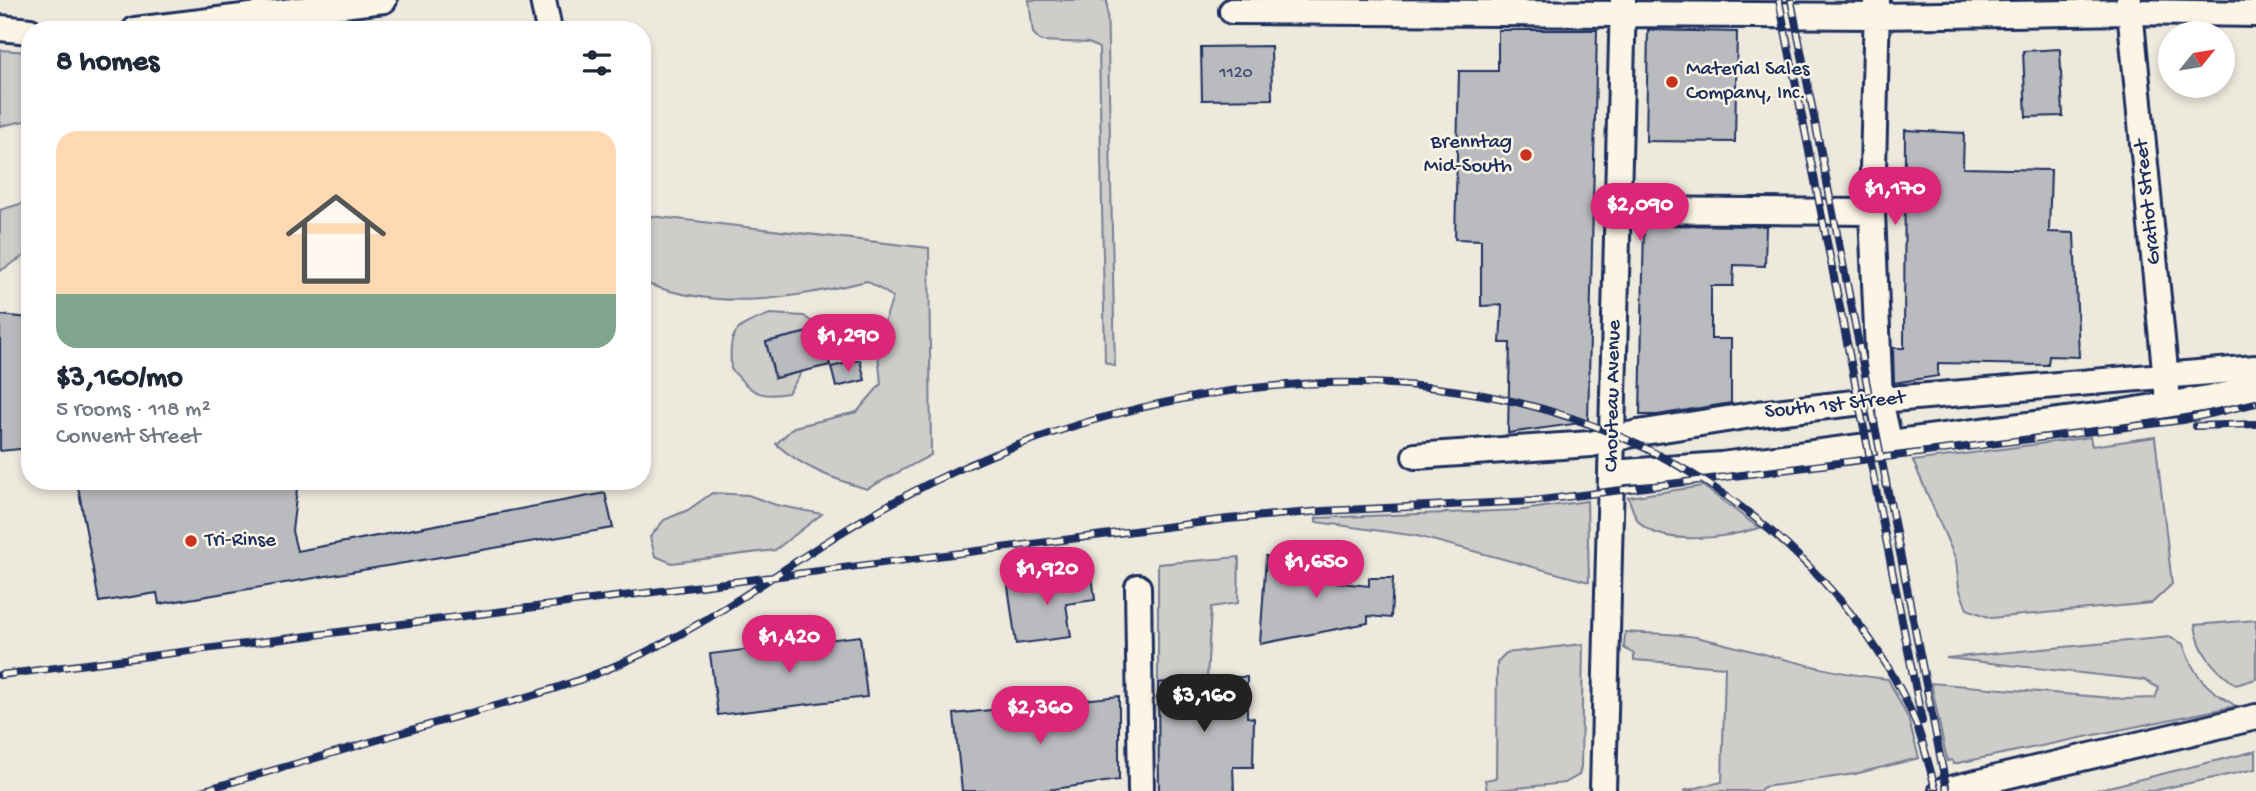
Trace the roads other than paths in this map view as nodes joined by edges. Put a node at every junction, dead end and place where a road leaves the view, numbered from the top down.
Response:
1 (384, 0) edge
2 (543, 0) edge
3 (278, 6) edge
4 (2130, 6) edge
5 (1623, 7) edge
6 (1877, 8) edge
7 (1232, 11) dead end
8 (2256, 14) edge
9 (189, 21) edge
10 (547, 21) edge
11 (0, 28) edge
12 (21, 30) edge
13 (1618, 210) junction
14 (1872, 212) junction
15 (2256, 368) edge
16 (2166, 376) junction
17 (2256, 390) edge
18 (1880, 400) junction
19 (2168, 405) junction
20 (1613, 439) junction
21 (1889, 441) junction
22 (1415, 456) dead end
23 (1612, 473) junction
24 (1138, 587) dead end
25 (2256, 717) edge
26 (1142, 791) edge
27 (1603, 791) edge
28 (1942, 791) edge

1 - 3 street
2 - 10 street
3 - 9 street
4 - 6 street
4 - 8 street
4 - 16 street, Gratiot Street
5 - 6 street
5 - 7 street
5 - 13 street, Chouteau Avenue
6 - 14 street
11 - 12 street
13 - 14 street
13 - 20 street, Chouteau Avenue
14 - 18 street
15 - 16 street, South 1st Street
16 - 18 street, South 1st Street
16 - 19 street, Gratiot Street
17 - 19 street, South 1st Street
18 - 20 street, South 1st Street
18 - 21 street
19 - 21 street, South 1st Street
20 - 22 street, South 1st Street
20 - 23 street, Chouteau Avenue
21 - 23 street, South 1st Street
23 - 27 street, Chouteau Avenue
24 - 26 street
25 - 28 street

